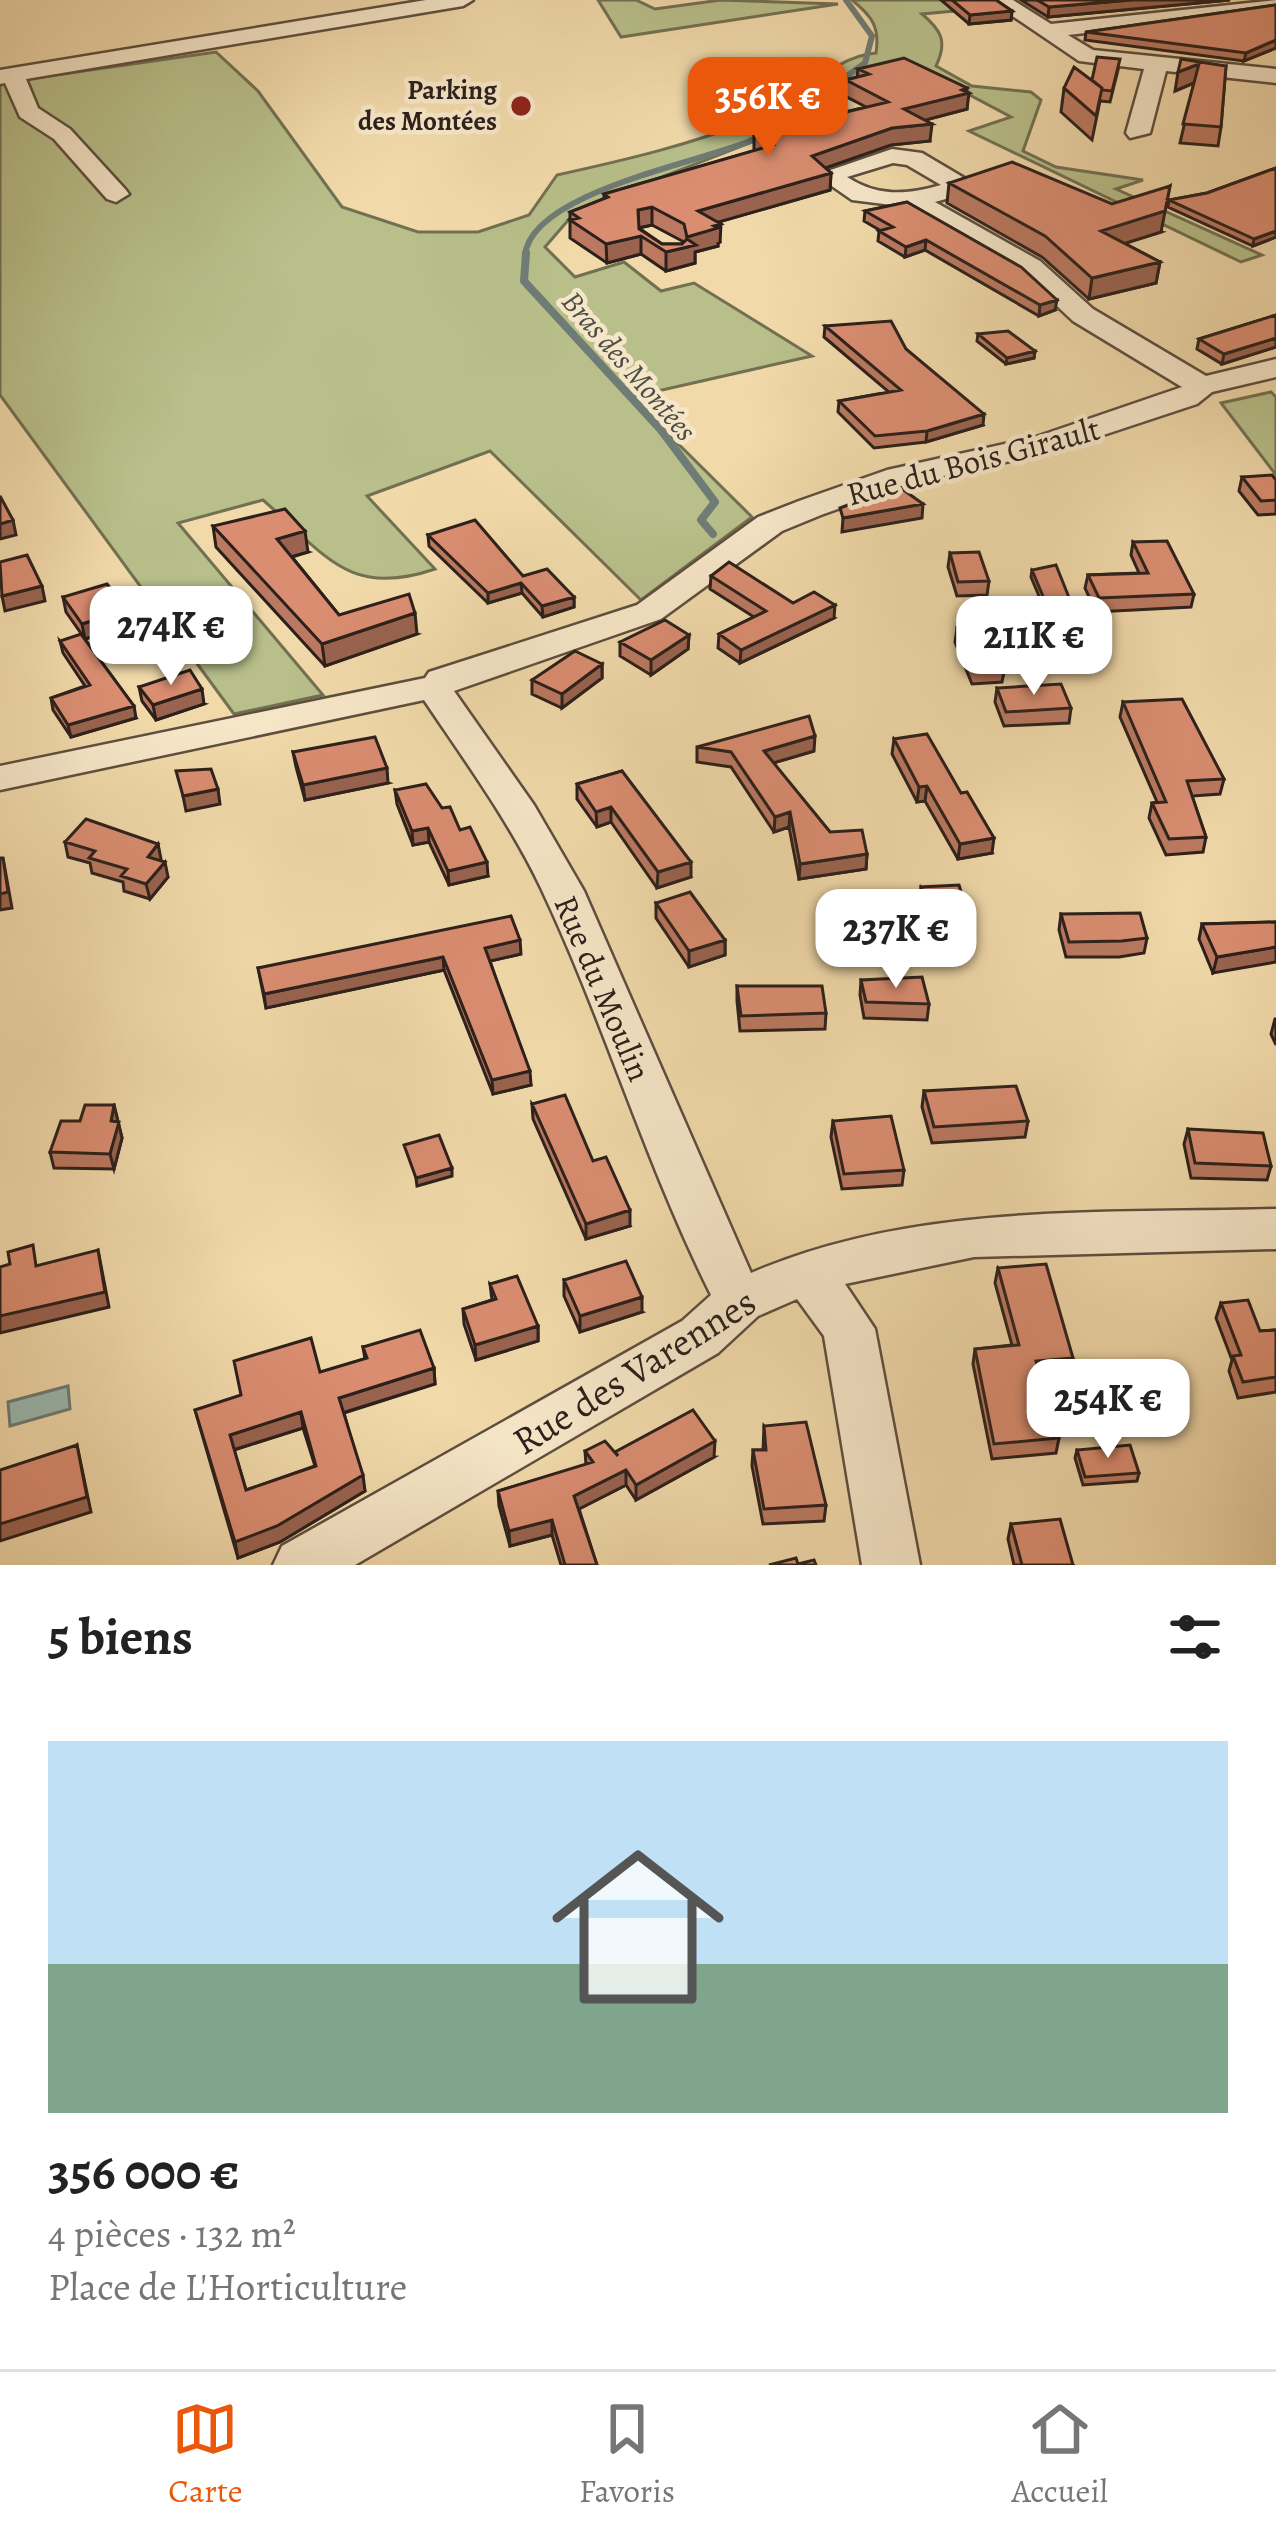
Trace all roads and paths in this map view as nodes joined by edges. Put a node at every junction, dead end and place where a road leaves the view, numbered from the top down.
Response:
1 (463, 0) edge
2 (999, 0) edge
3 (1274, 0) edge
4 (1046, 31) junction
5 (1156, 66) junction
6 (7, 76) edge
7 (1276, 76) edge
8 (1138, 133) dead end
9 (116, 194) dead end
10 (915, 201) junction
11 (1276, 368) edge
12 (1202, 386) junction
13 (436, 691) junction
14 (0, 778) edge
15 (1276, 1229) edge
16 (806, 1272) junction
17 (740, 1300) junction
18 (302, 1565) edge
19 (891, 1565) edge

1 - 6 street
2 - 4 street
3 - 4 street
4 - 5 street
5 - 7 street
5 - 8 street
6 - 9 street
10 - 10 street
10 - 12 street
11 - 12 street, Rue du Bois Girault
12 - 13 street, Rue du Bois Girault
13 - 14 street, Rue du Bois Girault
13 - 17 street, Rue du Moulin
15 - 16 street, Rue des Varennes
16 - 17 street, Rue des Varennes
16 - 19 street
17 - 18 street, Rue des Varennes

